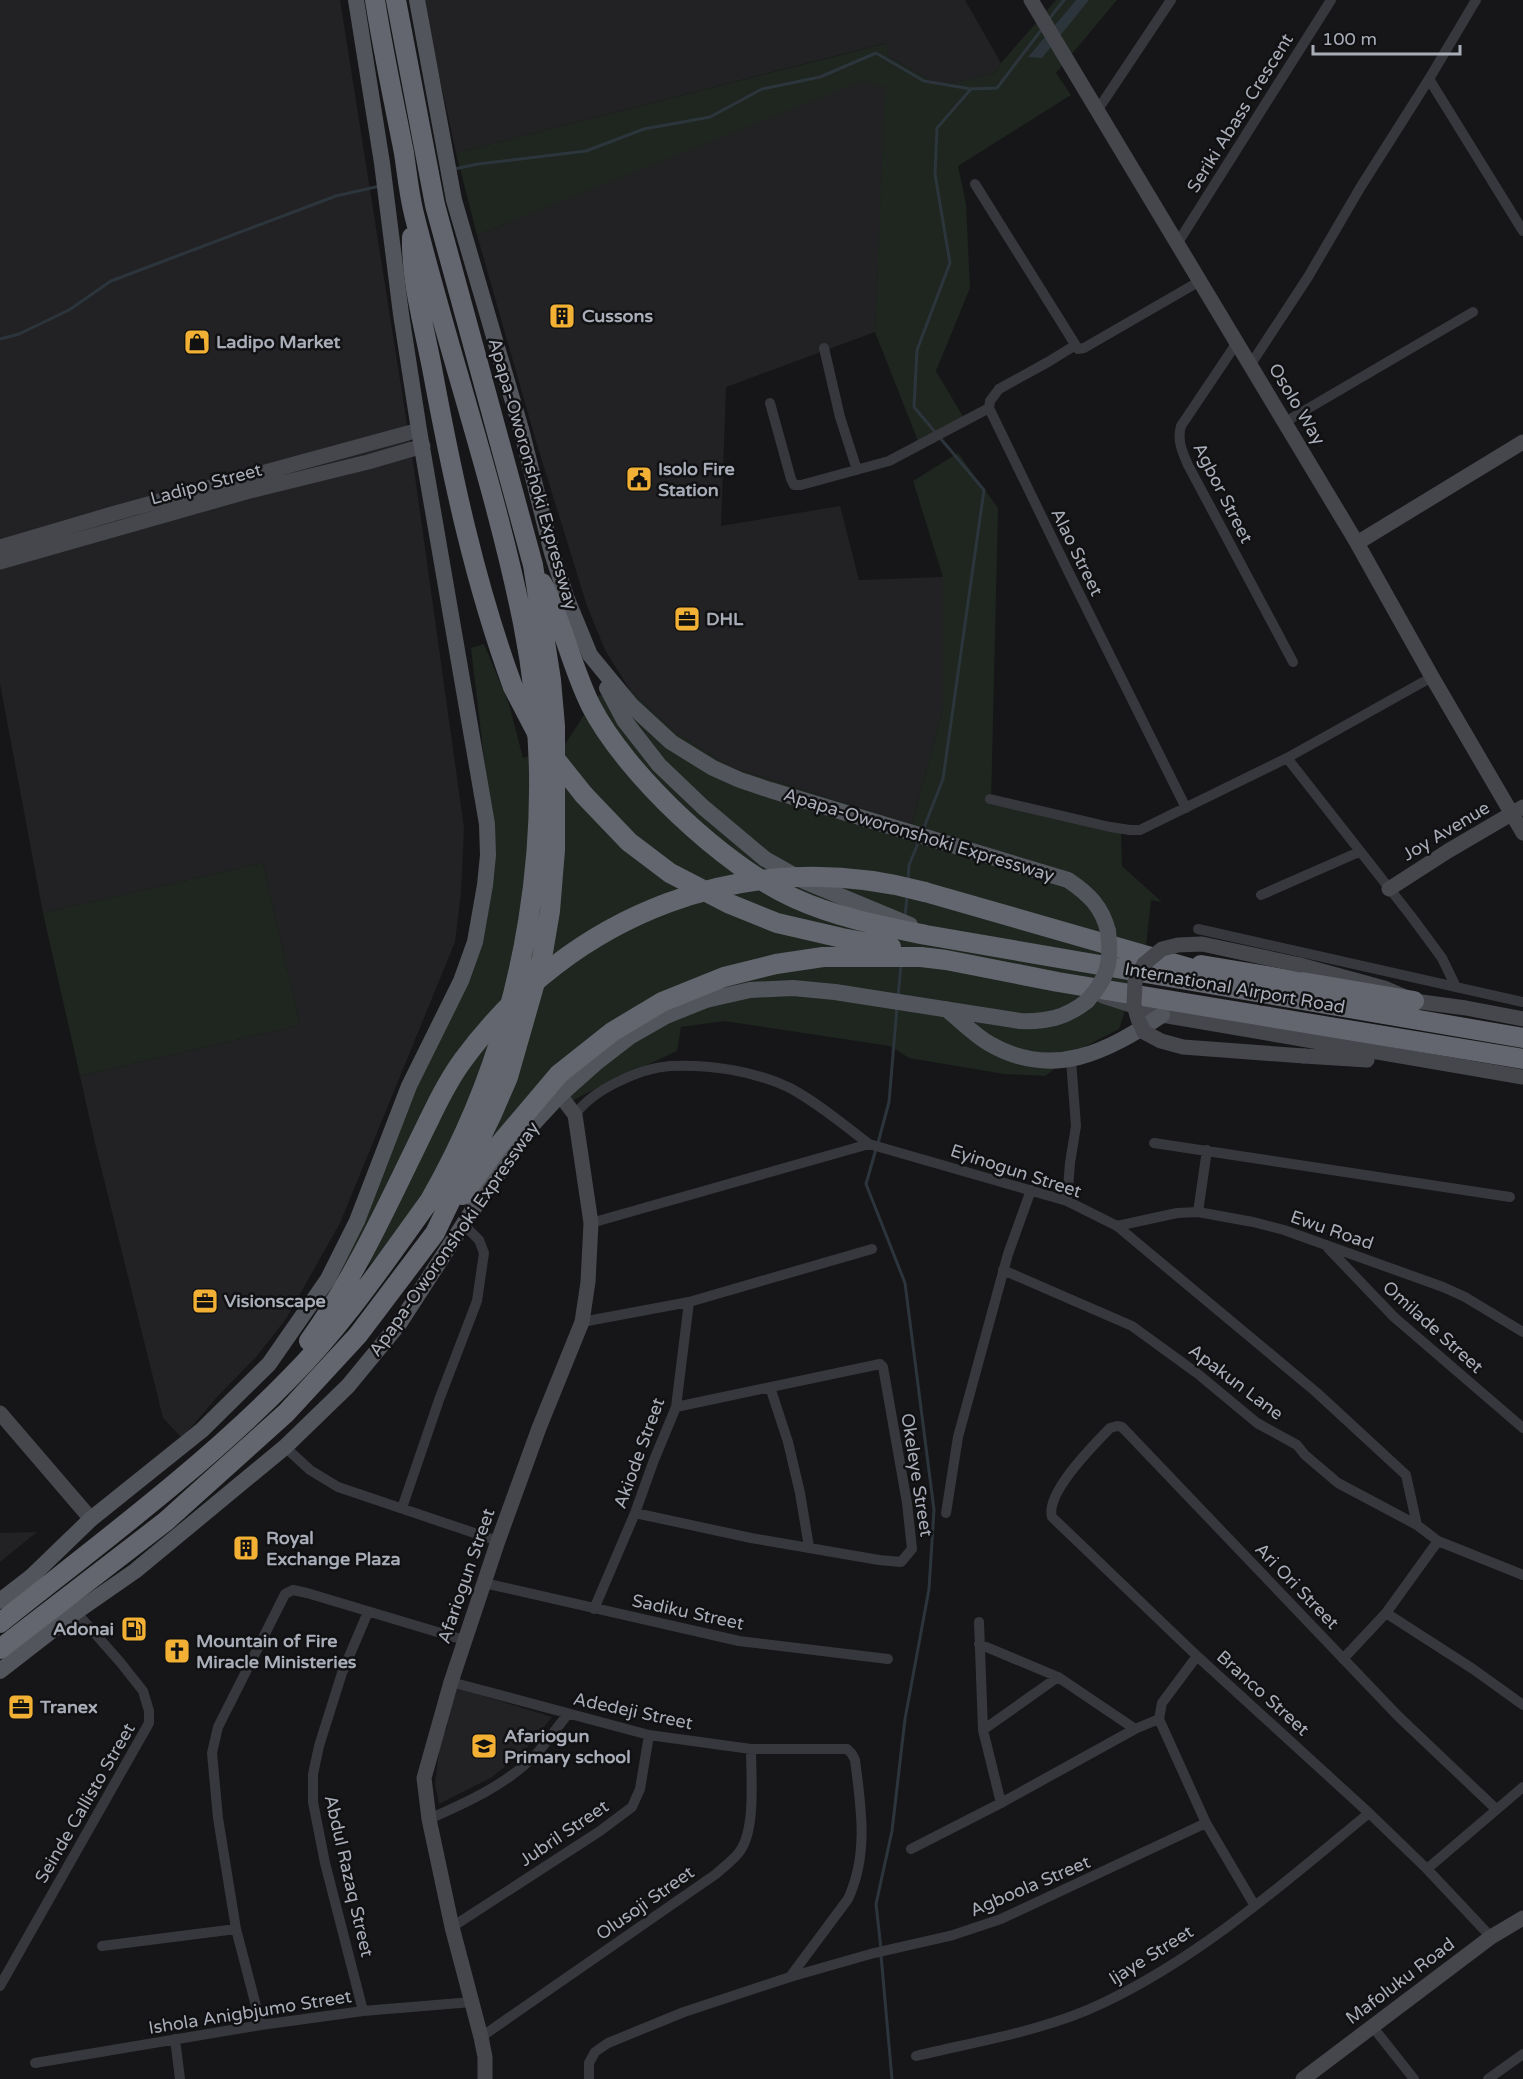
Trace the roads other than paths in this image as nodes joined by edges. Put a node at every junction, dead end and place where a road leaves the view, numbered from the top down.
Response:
1 (356, 0) edge
2 (375, 0) edge
3 (396, 0) edge
4 (417, 0) edge
5 (1030, 0) edge
6 (1172, 0) edge
7 (1331, 0) edge
8 (1476, 0) edge
9 (1429, 79) junction
10 (1097, 111) junction
11 (975, 184) dead end
12 (413, 211) junction
13 (1523, 231) edge
14 (1177, 244) junction
15 (1200, 281) junction
16 (1473, 312) dead end
17 (1236, 344) junction
18 (1074, 346) junction
19 (824, 348) dead end
20 (1251, 364) junction
21 (770, 403) dead end
22 (989, 408) junction
23 (1285, 422) junction
24 (421, 438) junction
25 (1523, 442) edge
26 (857, 470) junction
27 (1357, 543) junction
28 (0, 547) edge
29 (0, 562) edge
30 (533, 565) junction
31 (590, 655) junction
32 (1293, 662) dead end
33 (1432, 677) junction
34 (1287, 758) junction
35 (990, 799) dead end
36 (1186, 808) junction
37 (1517, 810) edge
38 (1523, 833) edge
39 (1359, 852) junction
40 (1389, 889) junction
41 (1261, 895) dead end
42 (1198, 929) dead end
43 (890, 937) junction
44 (924, 944) junction
45 (1163, 959) junction
46 (1058, 982) junction
47 (1456, 987) junction
48 (1291, 999) junction
49 (1414, 1001) junction
50 (1523, 1002) edge
51 (945, 1009) junction
52 (1358, 1009) junction
53 (1161, 1015) junction
54 (1523, 1019) edge
55 (1523, 1038) edge
56 (1523, 1059) edge
57 (1071, 1060) junction
58 (1439, 1064) junction
59 (1523, 1077) edge
60 (560, 1095) junction
61 (575, 1115) junction
62 (1154, 1143) dead end
63 (869, 1144) junction
64 (1207, 1150) junction
65 (1031, 1190) junction
66 (1510, 1197) dead end
67 (1067, 1201) junction
68 (1198, 1212) junction
69 (591, 1223) junction
70 (463, 1224) junction
71 (1117, 1226) junction
72 (435, 1233) junction
73 (1326, 1245) junction
74 (872, 1250) dead end
75 (1003, 1269) junction
76 (689, 1302) junction
77 (582, 1322) junction
78 (1523, 1332) edge
79 (770, 1387) junction
80 (676, 1407) junction
81 (0, 1413) edge
82 (1523, 1428) edge
83 (285, 1447) junction
84 (218, 1448) junction
85 (1075, 1465) joint
86 (402, 1508) junction
87 (635, 1513) junction
88 (946, 1513) dead end
89 (91, 1519) junction
90 (1417, 1525) junction
91 (498, 1541) junction
92 (1438, 1541) junction
93 (809, 1547) junction
94 (1523, 1575) edge
95 (483, 1583) junction
96 (0, 1601) edge
97 (594, 1609) junction
98 (76, 1612) junction
99 (368, 1612) junction
100 (1386, 1613) junction
101 (979, 1622) dead end
102 (0, 1623) edge
103 (464, 1640) junction
104 (979, 1644) junction
105 (0, 1649) edge
106 (1197, 1656) junction
107 (888, 1659) dead end
108 (1343, 1659) junction
109 (0, 1671) edge
110 (1058, 1677) junction
111 (451, 1682) junction
112 (1523, 1705) edge
113 (568, 1714) junction
114 (1159, 1719) junction
115 (1135, 1729) junction
116 (983, 1730) junction
117 (649, 1735) junction
118 (751, 1749) junction
119 (1523, 1787) edge
120 (1001, 1803) junction
121 (1496, 1809) junction
122 (1369, 1813) junction
123 (429, 1820) junction
124 (1206, 1823) junction
125 (911, 1849) dead end
126 (1427, 1869) junction
127 (1255, 1906) junction
128 (1523, 1918) edge
129 (452, 1927) junction
130 (236, 1929) junction
131 (1491, 1937) junction
132 (102, 1946) dead end
133 (790, 1977) junction
134 (0, 1986) edge
135 (472, 2002) junction
136 (363, 2011) junction
137 (261, 2025) junction
138 (1372, 2026) junction
139 (481, 2037) junction
140 (175, 2039) junction
141 (1523, 2054) edge
142 (916, 2056) dead end
143 (34, 2064) dead end
144 (180, 2079) edge
145 (485, 2079) edge
146 (589, 2079) edge
147 (1303, 2079) edge
148 (1414, 2079) edge
149 (1488, 2079) edge

1 - 24 main road
2 - 12 highway
3 - 30 highway, Apapa-Oworonshoki Expressway
4 - 31 main road, Apapa-Oworonshoki Expressway
5 - 10 main road, Osolo Way
6 - 10 street
7 - 14 street, Seriki Abass Crescent
8 - 9 street
9 - 13 street
9 - 20 street
10 - 14 main road, Osolo Way
11 - 18 street
12 - 43 highway, bridge
12 - 84 highway
14 - 15 main road, Osolo Way
15 - 17 main road, Osolo Way
15 - 18 street
16 - 23 street
17 - 20 main road, Osolo Way
17 - 32 street, Agbor Street
18 - 22 street
19 - 26 street
20 - 23 main road, Osolo Way
21 - 26 street
22 - 26 street
22 - 36 street, Alao Street
23 - 27 main road, Osolo Way
24 - 28 main road, Ladipo Street
24 - 29 main road, Ladipo Street
24 - 89 main road
25 - 27 main road
27 - 33 main road, Osolo Way
30 - 43 highway
30 - 72 highway, Apapa-Oworonshoki Expressway
31 - 43 main road
31 - 51 main road, Apapa-Oworonshoki Expressway, bridge
33 - 34 street
33 - 37 main road, Osolo Way
34 - 36 street
34 - 39 street
35 - 36 street
37 - 38 main road, Osolo Way
37 - 40 main road, Joy Avenue
39 - 40 street
39 - 41 street
40 - 47 street
42 - 47 street
43 - 44 highway
43 - 44 main road
43 - 72 highway
44 - 46 highway, International Airport Road
44 - 48 highway, International Airport Road
45 - 48 highway
45 - 49 highway
45 - 84 highway, bridge
46 - 53 main road, International Airport Road
46 - 56 highway, International Airport Road
47 - 50 street
48 - 52 highway, International Airport Road
49 - 52 highway
49 - 54 main road
49 - 58 main road, bridge
51 - 57 main road
51 - 60 main road, Apapa-Oworonshoki Expressway
52 - 55 highway, International Airport Road
53 - 57 main road
53 - 58 main road, International Airport Road
57 - 67 street
58 - 59 main road, International Airport Road
60 - 61 main road, Afariogun Street
60 - 70 main road, Apapa-Oworonshoki Expressway
61 - 63 street
61 - 69 main road, Afariogun Street
62 - 64 street
63 - 65 street, Eyinogun Street
63 - 69 street, Eyinogun Street
64 - 66 street
64 - 68 street
65 - 67 street, Eyinogun Street
65 - 75 street
67 - 71 street, Eyinogun Street
68 - 71 street, Ewu Road
68 - 73 street, Ewu Road
69 - 77 main road, Afariogun Street
70 - 83 main road, Apapa-Oworonshoki Expressway
70 - 86 street
71 - 90 street, Eyinogun Street
72 - 105 highway, Apapa-Oworonshoki Expressway
73 - 78 street, Ewu Road
73 - 82 street, Omilade Street
74 - 76 street
75 - 88 street
75 - 90 street, Apakun Lane
76 - 77 street
76 - 80 street, Akiode Street
77 - 91 main road, Afariogun Street
79 - 80 street, Okeleye Street
79 - 93 street
79 - 93 street, Okeleye Street
80 - 87 street, Akiode Street
81 - 89 main road
83 - 86 street
83 - 98 main road, Apapa-Oworonshoki Expressway
84 - 102 highway
85 - 106 street, Branco Street
85 - 108 street, Ari Ori Street
86 - 91 street
87 - 93 street, Okeleye Street
87 - 97 street, Akiode Street
89 - 96 main road
90 - 92 street, Apakun Lane
91 - 95 main road, Afariogun Street
92 - 94 street, Apakun Lane
92 - 100 street
95 - 97 street, Sadiku Street
95 - 103 main road, Afariogun Street
97 - 107 street, Sadiku Street
98 - 109 main road, Apapa-Oworonshoki Expressway
98 - 134 street, Seinde Callisto Street
99 - 103 street
99 - 130 street
99 - 136 street, Abdul Razaq Street
100 - 108 street
100 - 112 street
101 - 104 street
103 - 111 main road, Afariogun Street
104 - 110 street
104 - 116 street
106 - 114 street
106 - 122 street, Branco Street
108 - 121 street, Ari Ori Street
110 - 115 street
110 - 116 street
111 - 113 street, Adedeji Street
111 - 123 main road, Afariogun Street
113 - 117 street, Adedeji Street
113 - 123 street
114 - 115 street
114 - 124 street
115 - 120 street
116 - 120 street
117 - 118 street, Adedeji Street
117 - 129 street, Jubril Street
118 - 133 street, Adedeji Street
118 - 139 street, Olusoji Street
119 - 121 street
120 - 125 street
121 - 126 street
122 - 126 street, Branco Street
122 - 127 street, Ijaye Street
123 - 129 main road, Afariogun Street
124 - 127 street
124 - 133 street, Agboola Street
126 - 131 street, Branco Street
127 - 142 street, Ijaye Street
128 - 131 main road, Mafoluku Road
129 - 135 main road, Afariogun Street
130 - 132 street
130 - 137 street
131 - 138 main road, Mafoluku Road
133 - 146 street, Agboola Street
135 - 136 street, Ishola Anigbjumo Street
135 - 139 main road, Afariogun Street
136 - 137 street, Ishola Anigbjumo Street
137 - 140 street, Ishola Anigbjumo Street
138 - 147 main road, Mafoluku Road
138 - 148 street
139 - 145 main road, Afariogun Street
140 - 143 street, Ishola Anigbjumo Street
140 - 144 street
141 - 149 street

